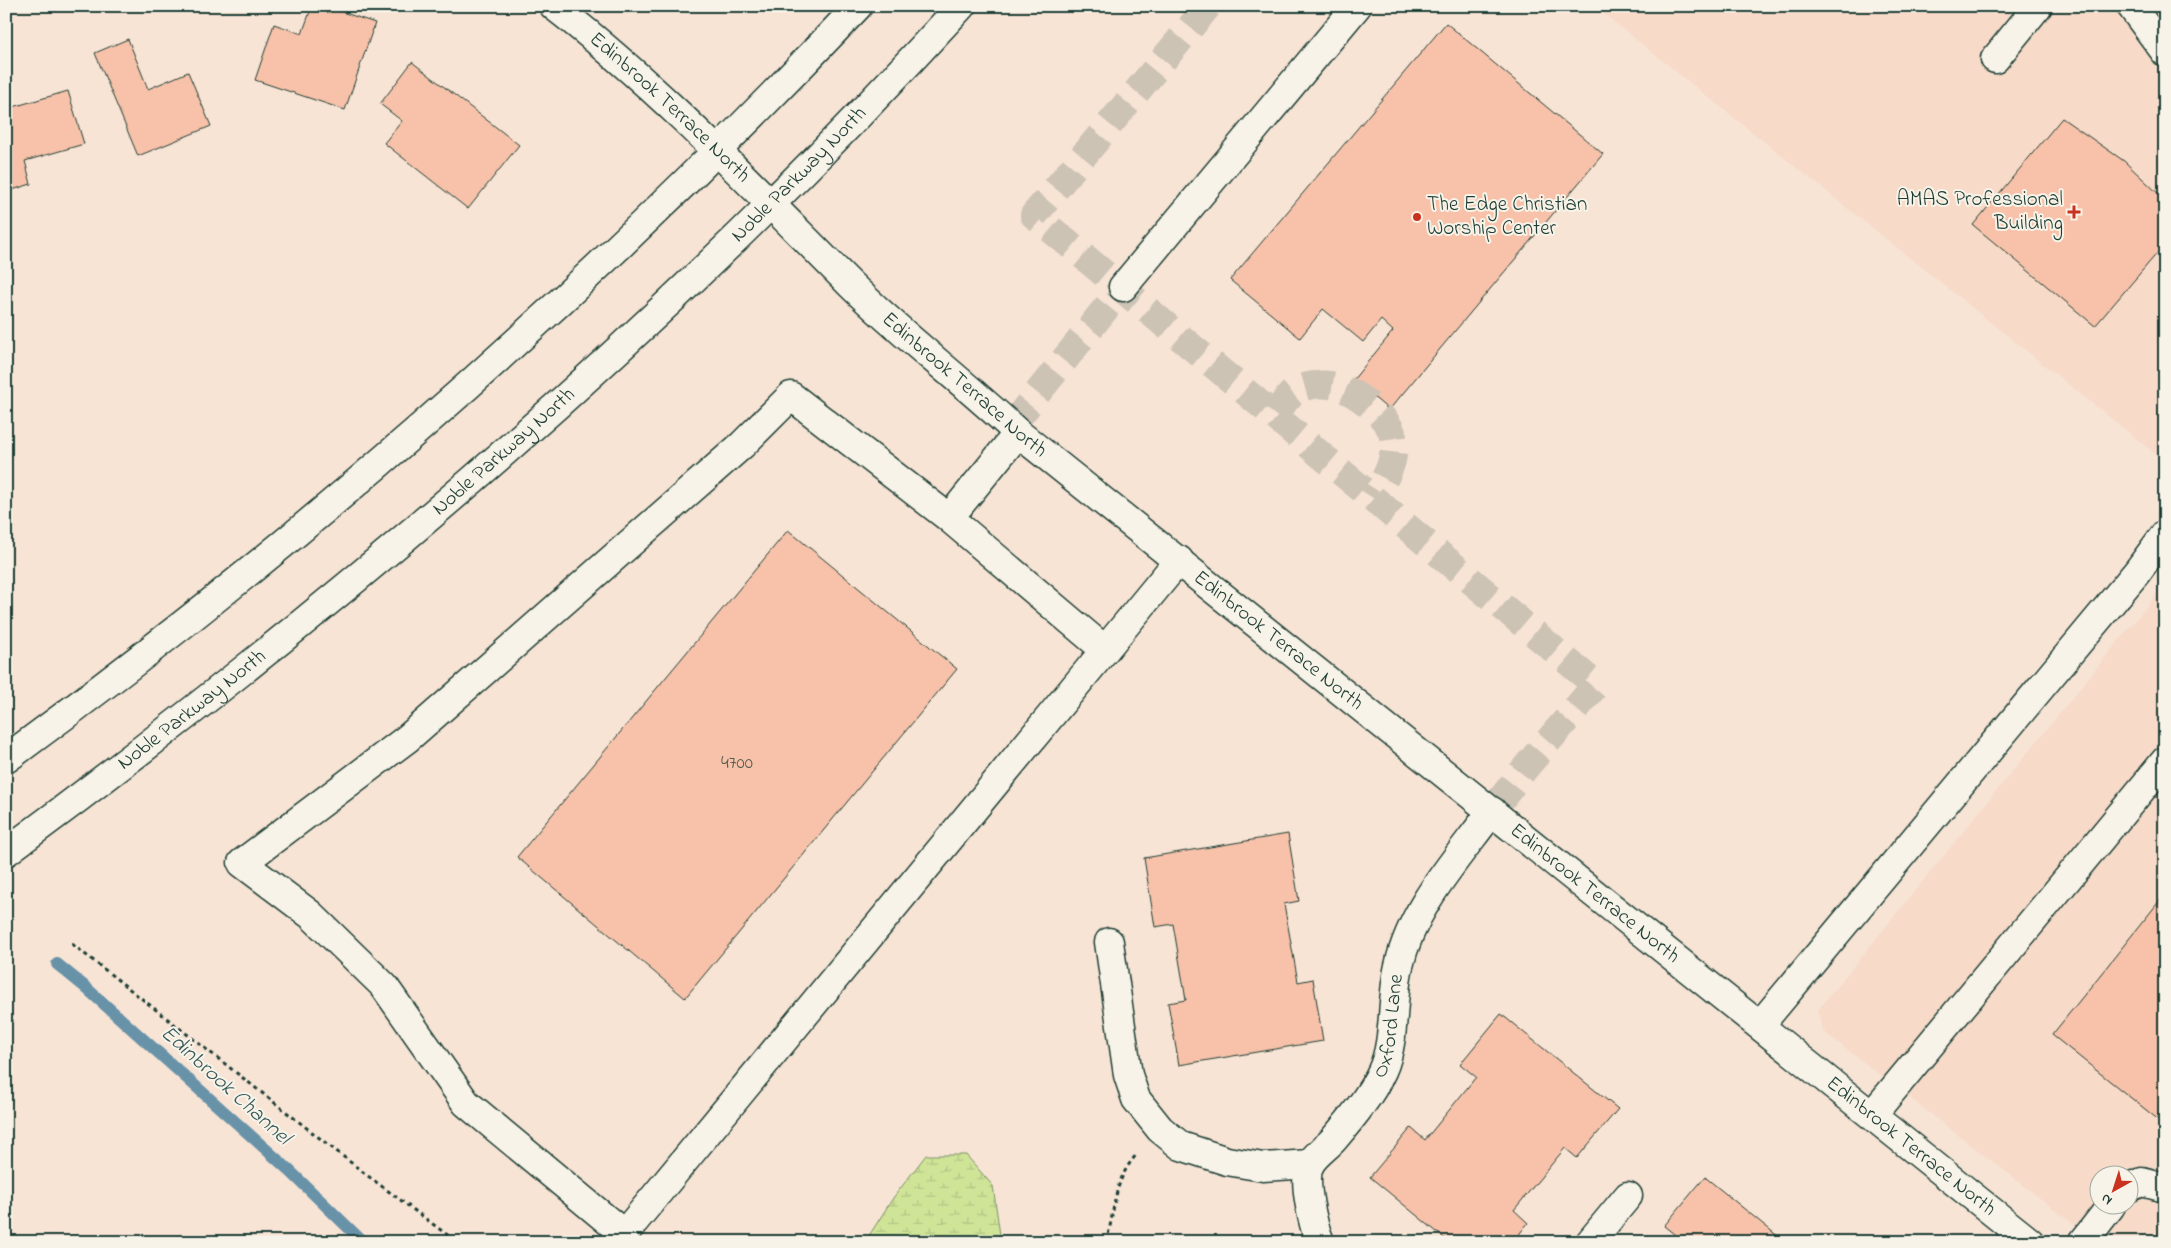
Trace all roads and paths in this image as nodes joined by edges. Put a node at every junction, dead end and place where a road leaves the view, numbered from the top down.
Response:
1 (554, 6) edge
2 (858, 6) edge
3 (962, 6) edge
4 (1358, 6) edge
5 (2038, 6) edge
6 (2131, 6) edge
7 (2165, 52) edge
8 (1994, 59) dead end
9 (717, 150) junction
10 (772, 203) junction
11 (1123, 287) tunnel mouth
12 (1018, 433) junction
13 (949, 518) junction
14 (2165, 534) edge
15 (1179, 560) junction
16 (1105, 650) junction
17 (6, 759) edge
18 (2165, 761) edge
19 (1492, 811) junction
20 (6, 852) edge
21 (1109, 942) dead end
22 (72, 944) dead end
23 (1760, 1025) junction
24 (1872, 1115) junction
25 (1160, 1129) junction
26 (1310, 1164) junction
27 (2138, 1184) edge
28 (2165, 1188) edge
29 (1628, 1196) dead end
30 (2103, 1216) edge
31 (2002, 1233) edge
32 (457, 1242) edge
33 (1106, 1242) edge
34 (1320, 1242) edge
35 (1590, 1242) edge
36 (2030, 1242) edge
37 (2083, 1242) edge

1 - 9 street, Edinbrook Terrace North
2 - 9 street
3 - 10 street, Noble Parkway North
4 - 11 street
5 - 8 street
6 - 7 street
9 - 10 street, Edinbrook Terrace North
9 - 17 street
10 - 12 street, Edinbrook Terrace North
10 - 20 street, Noble Parkway North
12 - 13 street
12 - 15 street, Edinbrook Terrace North
13 - 16 street
13 - 16 street
14 - 23 street
15 - 16 street
15 - 19 street, Edinbrook Terrace North
18 - 24 street
19 - 23 street, Edinbrook Terrace North
19 - 26 street, Oxford Lane
21 - 25 street
22 - 32 path
23 - 24 street, Edinbrook Terrace North
24 - 31 street, Edinbrook Terrace North
25 - 26 street
25 - 33 path
26 - 34 street
27 - 28 street
29 - 35 street
30 - 37 street
31 - 36 street, Edinbrook Terrace North

